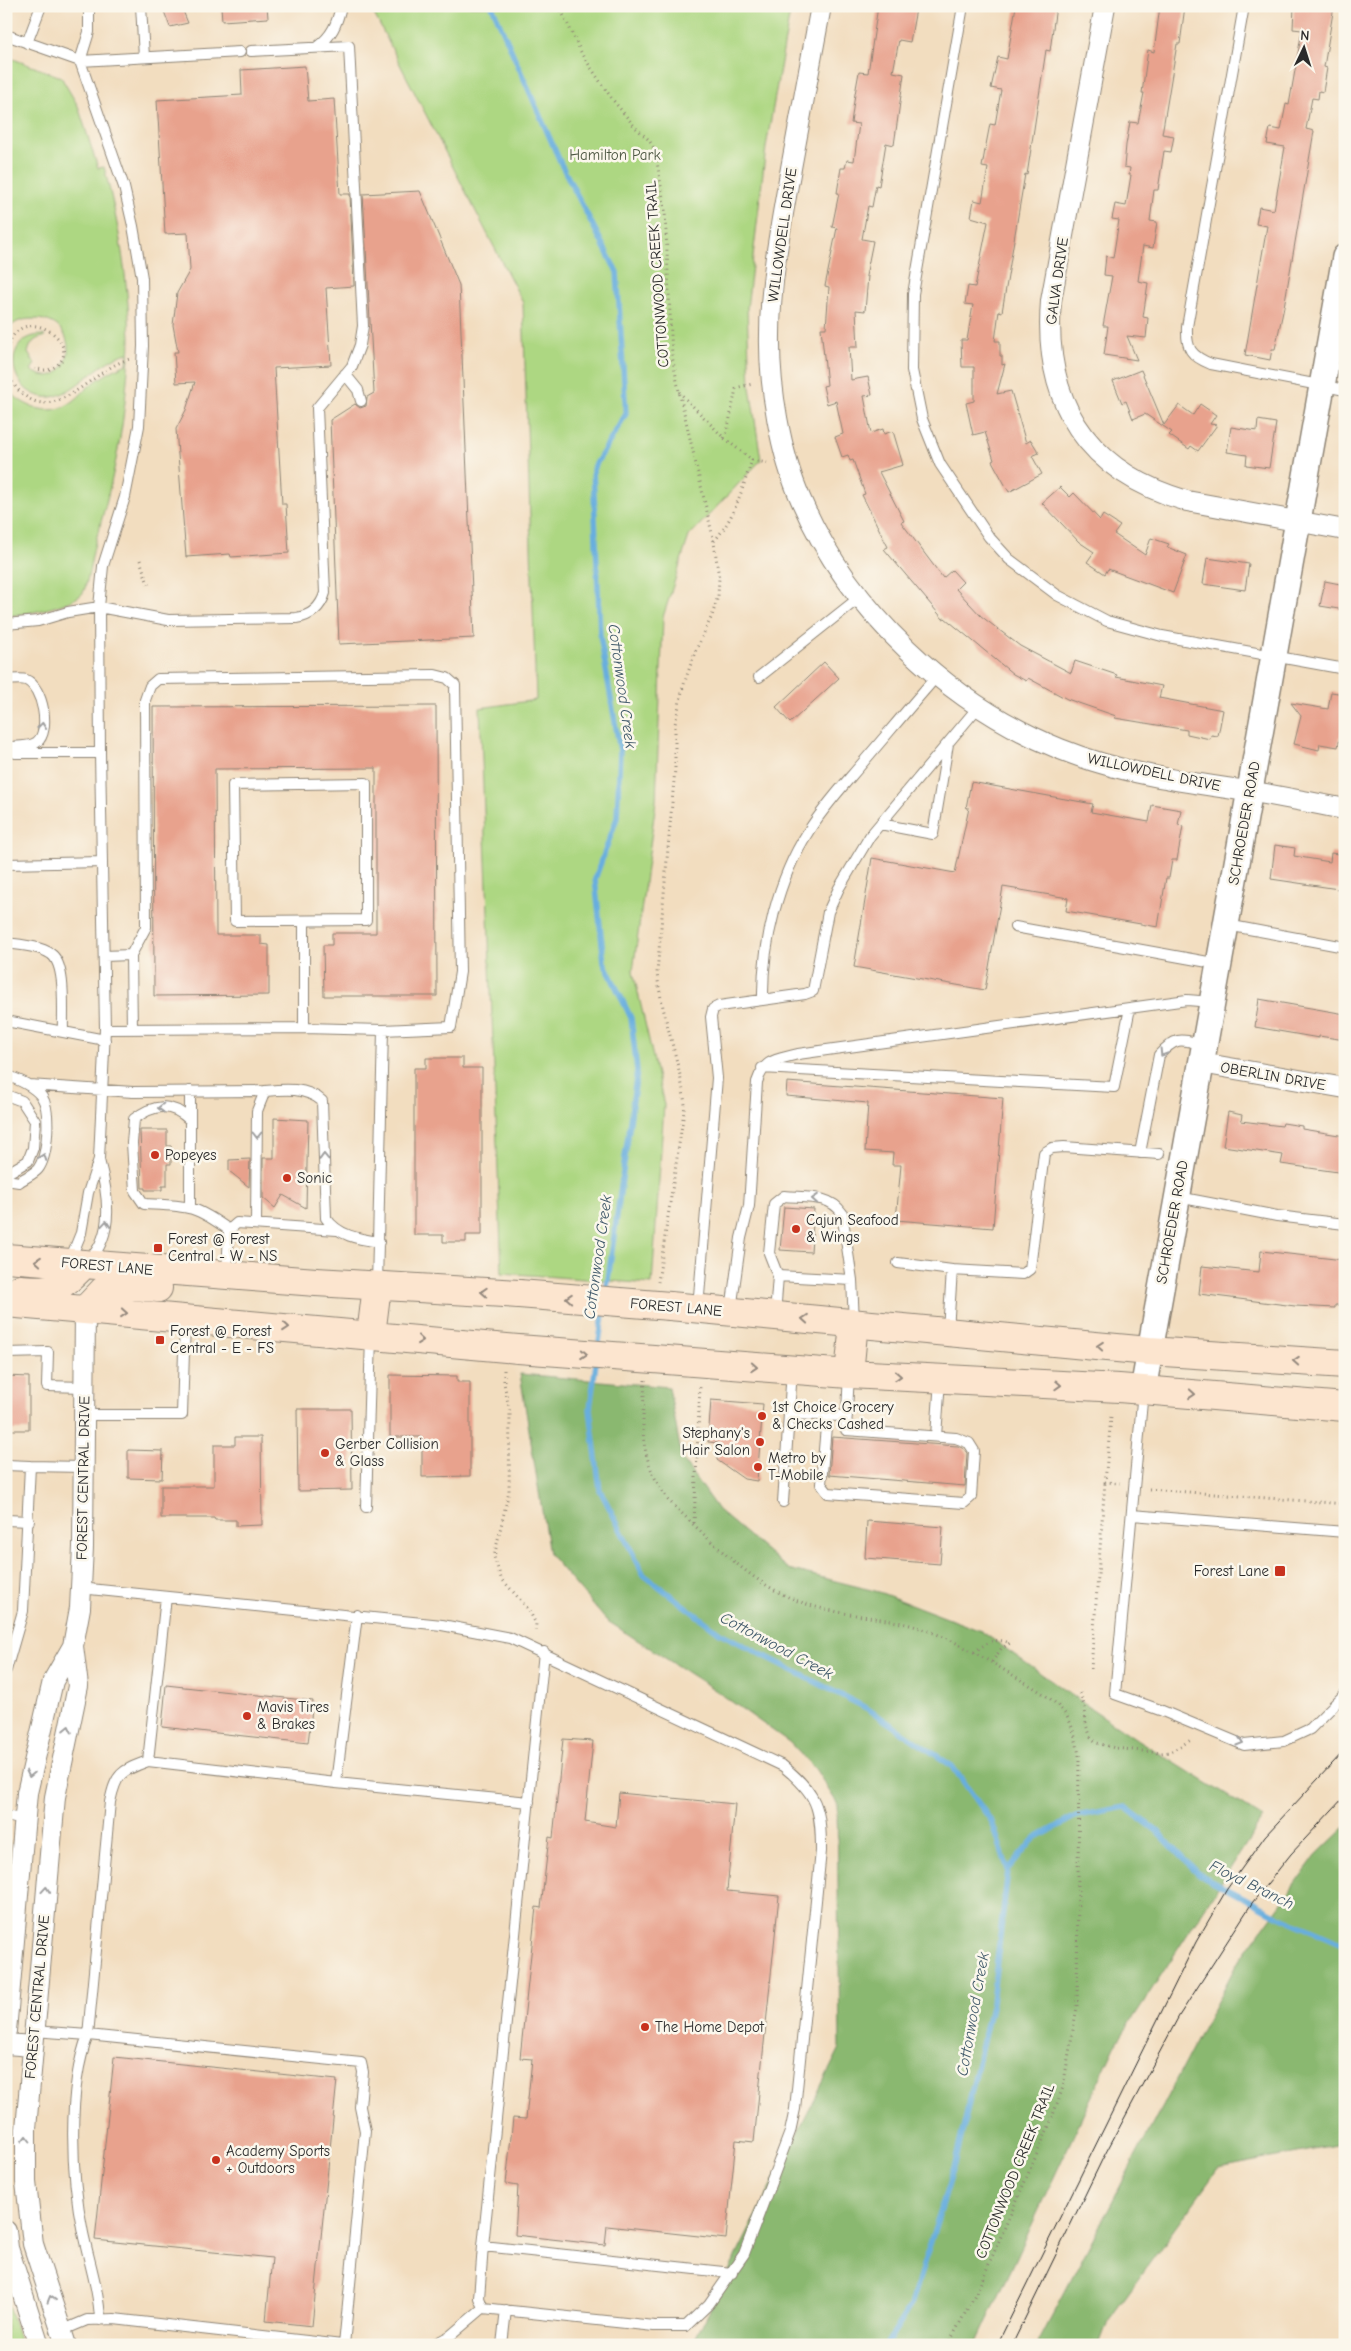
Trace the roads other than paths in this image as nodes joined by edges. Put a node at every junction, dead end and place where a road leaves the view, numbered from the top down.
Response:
1 (41, 6) edge
2 (89, 6) edge
3 (141, 6) edge
4 (341, 6) edge
5 (820, 6) edge
6 (963, 6) edge
7 (1105, 6) edge
8 (1244, 6) edge
9 (6, 35) edge
10 (27, 43) junction
11 (316, 48) junction
12 (144, 57) junction
13 (80, 61) junction
14 (1345, 257) edge
15 (345, 374) junction
16 (1333, 388) edge
17 (361, 401) dead end
18 (1297, 521) junction
19 (1345, 530) edge
20 (860, 597) junction
21 (100, 607) junction
22 (6, 624) edge
23 (1273, 656) junction
24 (1345, 669) edge
25 (936, 676) junction
26 (759, 677) dead end
27 (6, 680) edge
28 (978, 706) junction
29 (948, 743) junction
30 (6, 747) edge
31 (6, 753) edge
32 (100, 753) junction
33 (1250, 791) junction
34 (1345, 809) edge
35 (880, 824) junction
36 (102, 862) junction
37 (6, 864) edge
38 (304, 922) junction
39 (1226, 925) junction
40 (1015, 926) dead end
41 (6, 943) edge
42 (1345, 947) edge
43 (131, 955) junction
44 (104, 956) junction
45 (1219, 964) junction
46 (763, 1000) junction
47 (1212, 1002) junction
48 (1130, 1008) junction
49 (6, 1021) edge
50 (304, 1028) junction
51 (106, 1029) junction
52 (132, 1029) junction
53 (383, 1030) junction
54 (62, 1032) junction
55 (105, 1040) junction
56 (1203, 1054) junction
57 (762, 1068) junction
58 (6, 1075) edge
59 (29, 1085) junction
60 (102, 1088) junction
61 (1345, 1088) edge
62 (265, 1091) junction
63 (190, 1092) junction
64 (6, 1094) edge
65 (190, 1120) junction
66 (1140, 1153) junction
67 (1159, 1154) dead end
68 (99, 1159) junction
69 (6, 1174) edge
70 (6, 1180) edge
71 (1177, 1196) junction
72 (190, 1206) junction
73 (256, 1224) junction
74 (1345, 1224) edge
75 (229, 1230) junction
76 (339, 1230) junction
77 (379, 1242) junction
78 (6, 1258) edge
79 (898, 1263) dead end
80 (76, 1264) junction
81 (952, 1270) junction
82 (227, 1276) junction
83 (778, 1276) junction
84 (852, 1280) junction
85 (316, 1282) junction
86 (377, 1286) junction
87 (6, 1288) edge
88 (6, 1303) edge
89 (698, 1308) junction
90 (85, 1310) junction
91 (731, 1312) junction
92 (775, 1316) junction
93 (185, 1318) junction
94 (854, 1323) junction
95 (948, 1332) junction
96 (371, 1335) junction
97 (1149, 1350) junction
98 (6, 1353) edge
99 (1345, 1364) edge
100 (792, 1369) junction
101 (849, 1374) junction
102 (940, 1379) junction
103 (84, 1387) junction
104 (1143, 1390) junction
105 (1345, 1407) edge
106 (84, 1414) junction
107 (789, 1414) junction
108 (827, 1416) junction
109 (846, 1416) junction
110 (936, 1436) junction
111 (6, 1465) edge
112 (30, 1466) junction
113 (83, 1468) junction
114 (783, 1502) dead end
115 (366, 1507) dead end
116 (1132, 1515) junction
117 (6, 1520) edge
118 (29, 1521) junction
119 (1345, 1532) edge
120 (80, 1588) junction
121 (166, 1597) junction
122 (357, 1615) junction
123 (73, 1646) junction
124 (544, 1652) junction
125 (6, 1670) edge
126 (1345, 1694) edge
127 (148, 1761) junction
128 (336, 1783) junction
129 (529, 1802) junction
130 (15, 1818) edge
131 (13, 1879) edge
132 (7, 2010) edge
133 (34, 2030) junction
134 (6, 2031) edge
135 (88, 2035) junction
136 (6, 2044) edge
137 (6, 2231) edge
138 (484, 2246) junction
139 (732, 2273) junction
140 (483, 2308) junction
141 (506, 2310) junction
142 (100, 2320) junction
143 (63, 2338) edge
144 (37, 2341) edge
145 (343, 2345) edge
146 (433, 2345) edge
147 (502, 2345) edge

1 - 10 lane
2 - 13 lane
3 - 12 lane
4 - 11 lane
5 - 20 street, WILLOWDELL DRIVE
6 - 23 lane
7 - 18 street, GALVA DRIVE
8 - 16 lane
9 - 10 lane
10 - 13 lane
11 - 12 lane
11 - 15 lane
12 - 13 lane
13 - 21 lane
14 - 16 street, SCHROEDER ROAD
15 - 17 lane
15 - 21 lane
16 - 18 street, SCHROEDER ROAD
18 - 19 street, GALVA DRIVE
18 - 23 street, SCHROEDER ROAD
20 - 25 street, WILLOWDELL DRIVE
20 - 26 lane
21 - 22 lane
21 - 32 lane
23 - 24 lane
23 - 33 street, SCHROEDER ROAD
25 - 28 street, WILLOWDELL DRIVE
25 - 46 lane
30 -> 27 lane
28 - 29 lane
28 - 33 street, WILLOWDELL DRIVE
29 - 35 lane
29 - 35 lane
31 - 32 lane
32 - 36 lane
33 - 34 street, WILLOWDELL DRIVE
33 - 39 street, SCHROEDER ROAD
35 - 46 lane
36 - 37 lane
36 - 44 lane
38 - 38 lane
38 - 50 lane
39 - 42 lane
39 - 45 street, SCHROEDER ROAD
40 - 45 lane
41 - 54 lane
43 - 44 lane
43 - 52 lane
43 - 53 lane
44 - 51 lane
45 - 47 street, SCHROEDER ROAD
46 - 89 lane
47 - 48 lane
47 - 56 street, SCHROEDER ROAD
48 - 57 lane
48 - 57 lane
49 - 54 lane
50 - 52 lane
50 - 53 lane
51 - 52 lane
51 - 55 lane
53 - 77 lane
54 - 55 lane
55 - 60 lane
56 - 61 street, OBERLIN DRIVE
56 -> 66 lane
56 - 71 street, SCHROEDER ROAD
57 - 91 lane
58 - 59 lane
59 - 60 lane
70 -> 59 lane
60 - 63 lane
60 - 68 lane
62 - 63 lane
62 -> 73 lane
76 -> 62 lane
63 - 65 lane
64 - 69 lane
65 - 72 lane
65 -> 72 lane
66 - 67 lane
66 - 81 lane
68 - 80 lane
80 -> 68 lane
71 - 74 lane
71 - 97 street, SCHROEDER ROAD
72 - 75 lane
73 - 75 lane
73 - 76 lane
75 - 82 lane
76 - 77 lane
77 - 86 lane
80 -> 78 main road, FOREST LANE
79 - 81 lane
80 - 82 main road, FOREST LANE
80 - 87 main road
81 - 95 lane
82 - 85 main road, FOREST LANE
83 - 84 lane
84 -> 83 lane
83 - 92 lane
84 - 94 lane
85 - 86 main road, FOREST LANE
85 - 90 main road
89 -> 86 main road, FOREST LANE, bridge
86 - 96 main road
88 - 90 main road
89 - 91 main road, FOREST LANE
90 -> 93 main road
90 - 103 street, FOREST CENTRAL DRIVE
91 - 92 main road, FOREST LANE
94 -> 92 main road, FOREST LANE
93 -> 96 main road
93 - 106 lane
94 - 95 main road, FOREST LANE
94 - 101 main road
97 -> 95 main road, FOREST LANE
96 -> 100 main road, bridge
96 - 115 lane
99 -> 97 main road, FOREST LANE
97 - 104 street, SCHROEDER ROAD
98 - 103 lane
100 - 101 main road
100 - 107 lane
101 -> 102 main road
101 - 109 lane
102 -> 104 main road
102 - 110 lane
103 - 106 street, FOREST CENTRAL DRIVE
104 -> 105 main road
104 - 116 lane
106 - 113 street, FOREST CENTRAL DRIVE
107 - 108 lane
107 - 114 lane
108 - 109 lane
108 - 110 lane
109 - 110 lane
111 - 112 lane
112 - 113 lane
112 - 118 lane
113 - 120 street, FOREST CENTRAL DRIVE
116 - 119 lane
116 -> 126 lane
117 - 118 lane
118 - 125 lane
120 - 121 lane
120 - 123 street, FOREST CENTRAL DRIVE
121 - 122 lane
121 - 127 lane
122 - 124 lane
122 - 128 lane
123 -> 130 street, FOREST CENTRAL DRIVE
133 -> 123 street, FOREST CENTRAL DRIVE
124 - 129 lane
124 - 139 lane
127 - 128 lane
127 - 135 lane
128 - 129 lane
129 - 138 lane
130 - 131 street, FOREST CENTRAL DRIVE
131 - 132 street, FOREST CENTRAL DRIVE
132 - 133 street
132 - 134 street, FOREST CENTRAL DRIVE
133 - 135 lane
133 - 136 street
143 -> 133 street, FOREST CENTRAL DRIVE
135 - 142 lane
135 - 145 lane
137 - 144 street
138 - 139 lane
138 - 140 lane
139 - 141 lane
140 - 141 lane
140 - 146 lane
141 - 147 lane
142 - 143 lane
142 - 145 lane
143 - 144 street

